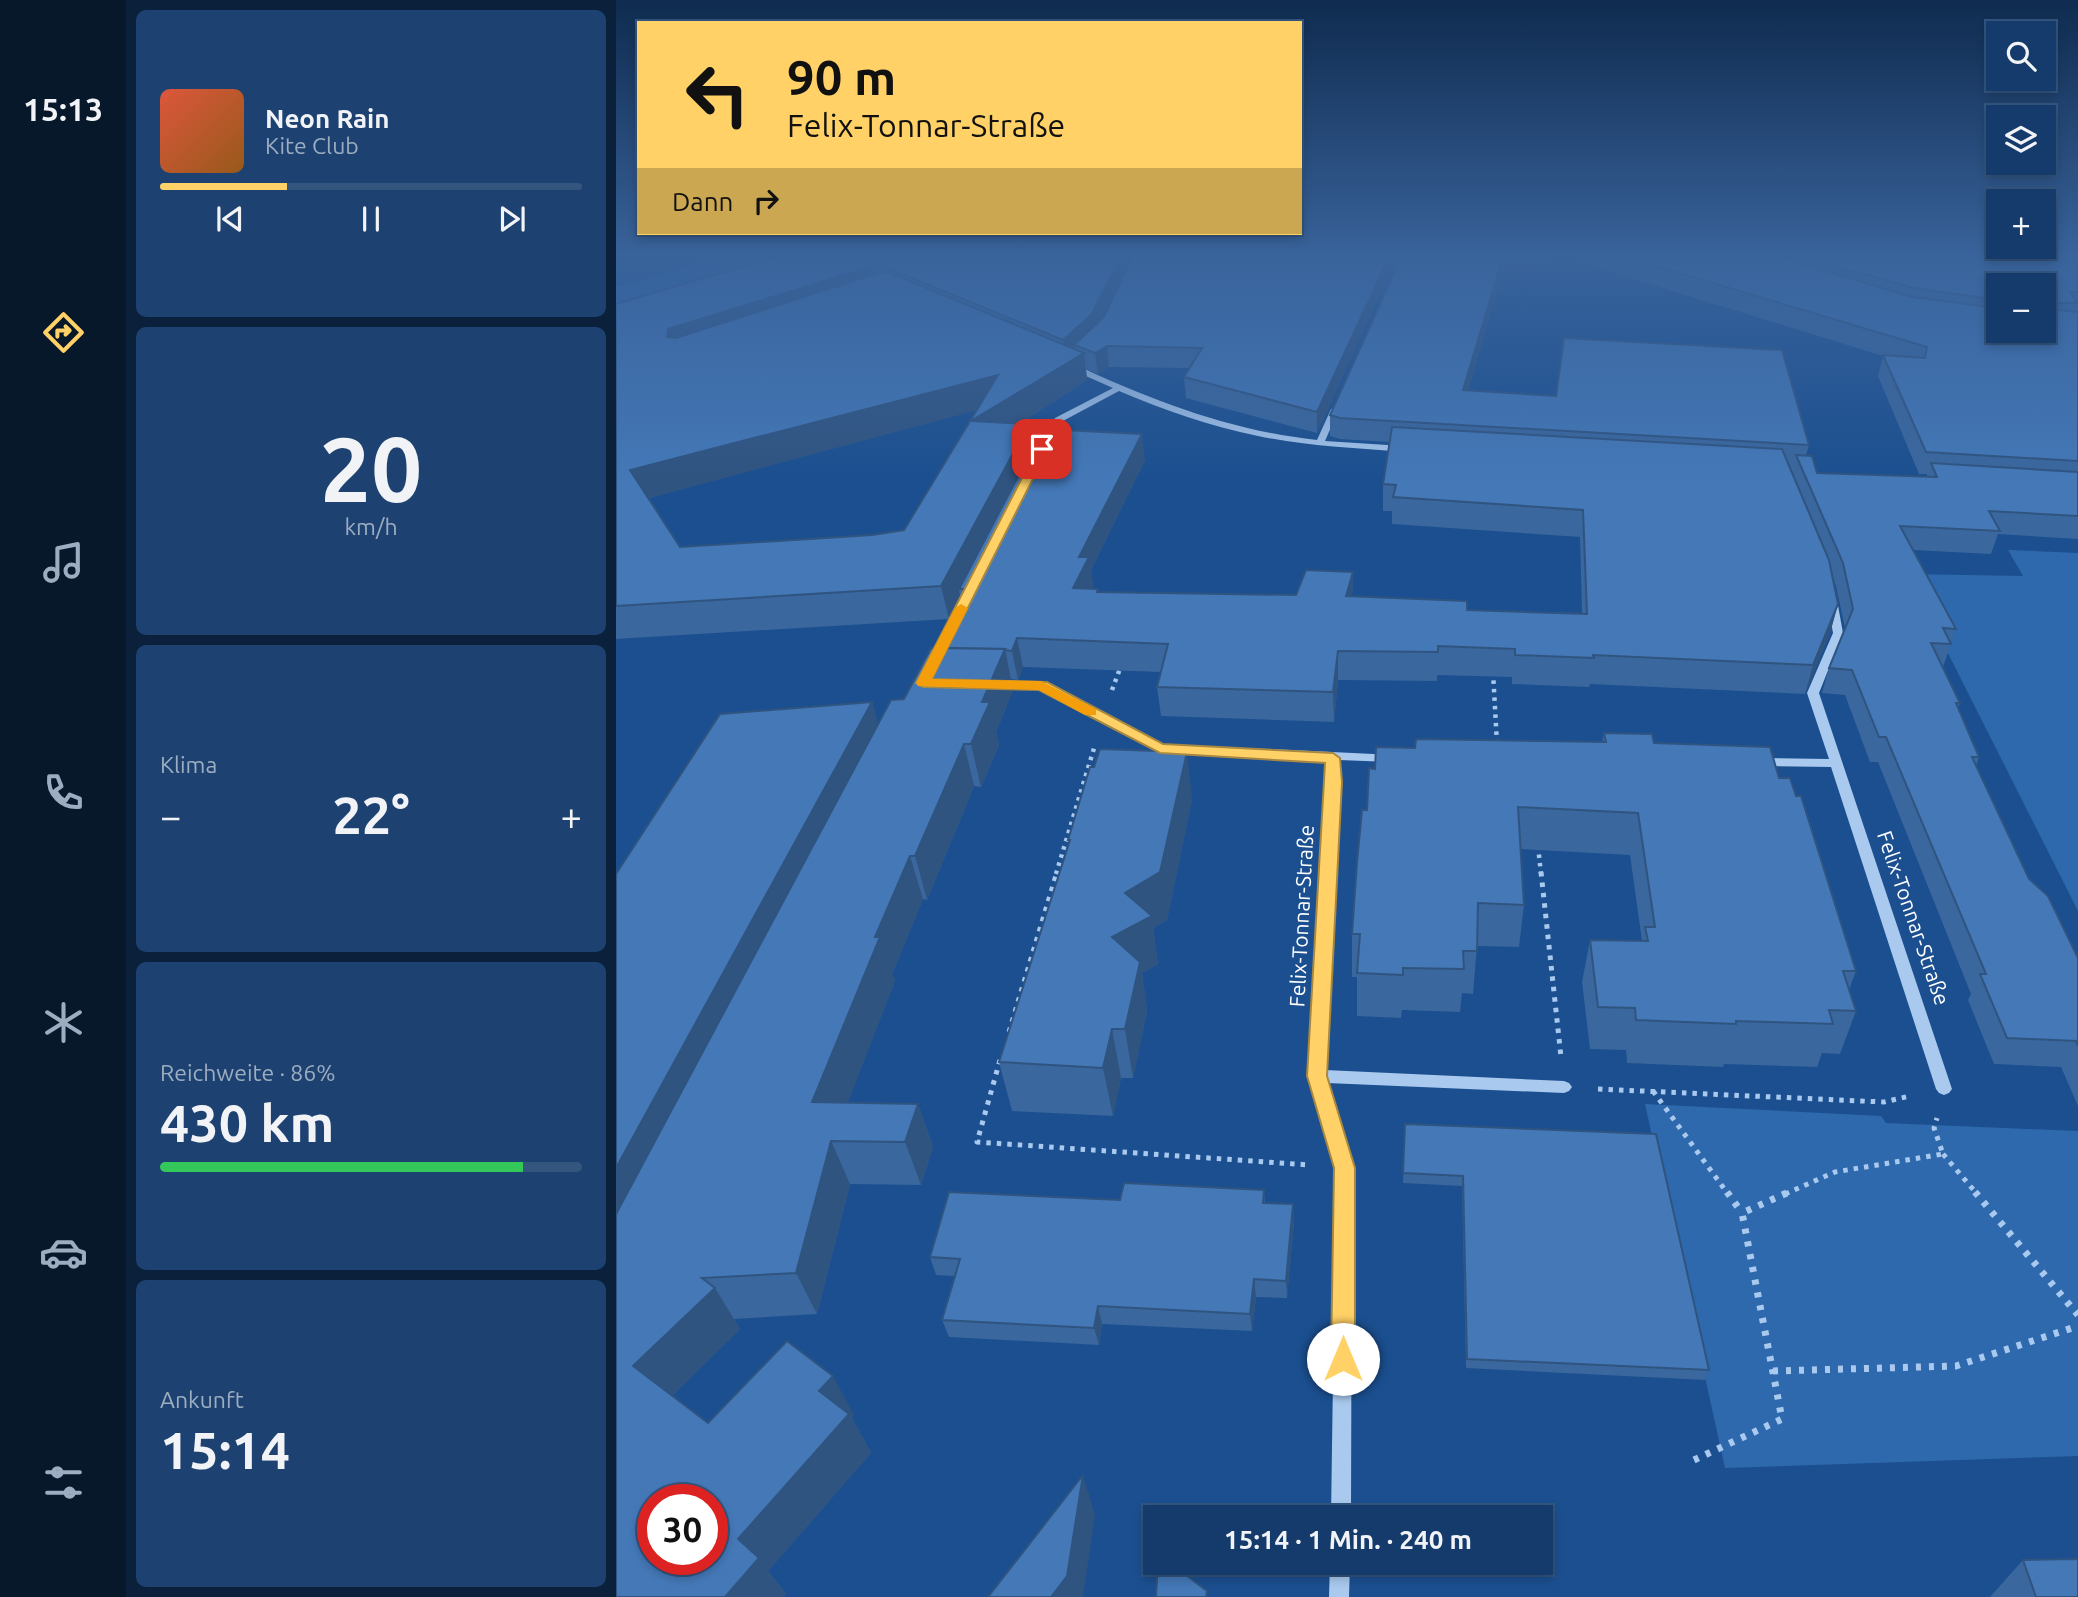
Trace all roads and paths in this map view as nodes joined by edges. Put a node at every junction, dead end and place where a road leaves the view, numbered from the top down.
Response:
1 (1076, 358) edge
2 (1068, 365) joint
3 (1118, 388) junction
4 (1341, 396) edge
5 (1320, 443) junction
6 (1415, 449) edge
7 (1040, 455) edge
8 (1829, 587) edge
9 (1123, 658) edge
10 (1492, 661) edge
11 (989, 684) edge
12 (1104, 720) junction
13 (1497, 745) edge
14 (1333, 758) junction
15 (1402, 758) edge
16 (1741, 762) edge
17 (1835, 763) junction
18 (1538, 846) edge
19 (1005, 1042) edge
20 (1002, 1055) edge
21 (1317, 1076) junction
22 (1564, 1087) junction
23 (1944, 1089) junction
24 (1653, 1091) junction
25 (1943, 1154) junction
26 (1345, 1168) junction
27 (1742, 1213) junction
28 (2078, 1315) edge
29 (2078, 1326) edge
30 (1773, 1371) junction
31 (1694, 1460) dead end
32 (1341, 1505) edge
33 (1340, 1575) edge
34 (1339, 1597) edge

1 - 2 street
2 - 3 street
3 - 5 street
3 - 7 street
4 - 5 street
5 - 6 street
8 - 17 street, Felix-Tonnar-Straße
9 - 12 path
10 - 13 path
11 - 12 street
12 - 14 street
12 - 19 path
14 - 15 street
14 - 21 street, Felix-Tonnar-Straße
16 - 17 street
17 - 23 street, Felix-Tonnar-Straße
18 - 22 path
20 - 26 path
21 - 22 street
21 - 26 street, Felix-Tonnar-Straße
22 - 24 path
23 - 24 path
23 - 25 path
24 - 27 path
25 - 27 path
25 - 28 path
26 - 32 street, Felix-Tonnar-Straße
27 - 30 path
29 - 30 path
30 - 31 path
33 - 34 street

